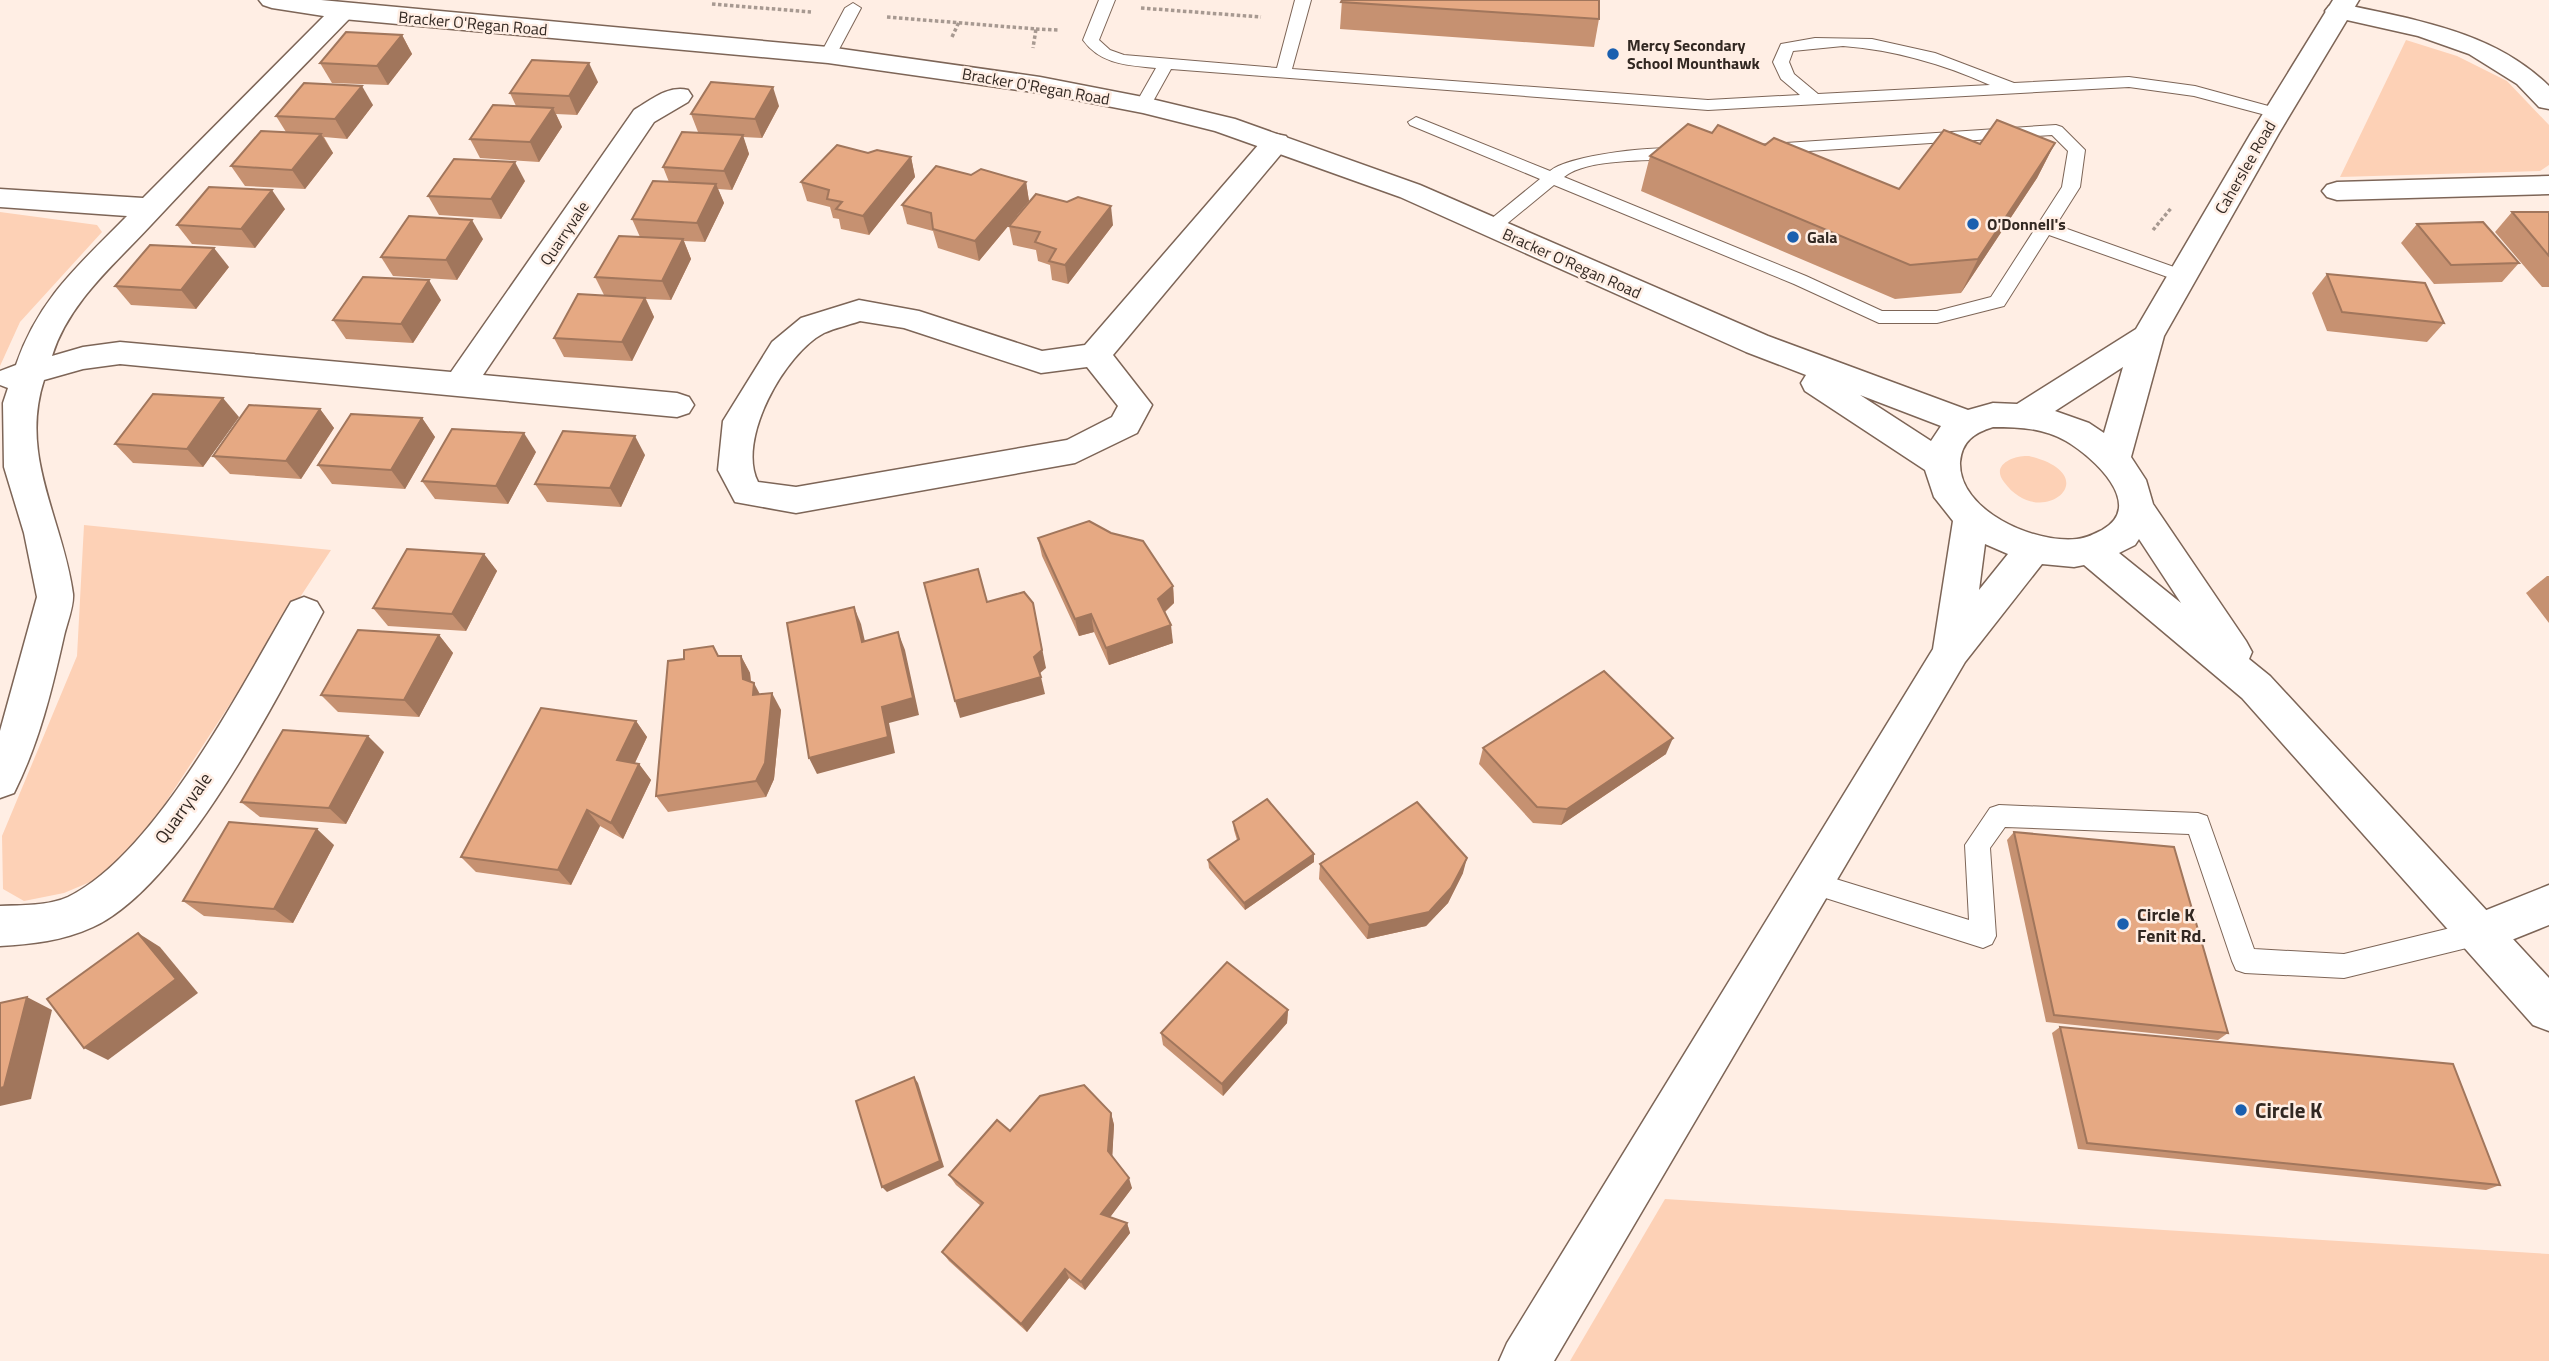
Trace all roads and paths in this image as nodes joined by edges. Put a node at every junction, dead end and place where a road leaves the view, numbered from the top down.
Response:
1 (272, 0) edge
2 (1107, 0) edge
3 (1303, 0) edge
4 (2431, 3) dead end
5 (2342, 6) edge
6 (1132, 7) dead end
7 (853, 8) dead end
8 (344, 11) junction
9 (1266, 17) dead end
10 (1035, 29) dead end
11 (1043, 30) dead end
12 (2420, 30) junction
13 (828, 55) junction
14 (1166, 64) junction
15 (1284, 71) junction
16 (2012, 89) junction
17 (678, 96) dead end
18 (1815, 100) junction
19 (2549, 101) edge
20 (1143, 104) junction
21 (2277, 113) junction
22 (1416, 122) dead end
23 (1276, 142) junction
24 (1745, 150) edge
25 (1690, 153) edge
26 (1552, 178) junction
27 (2549, 185) edge
28 (2337, 191) dead end
29 (0, 198) edge
30 (150, 208) junction
31 (1492, 227) junction
32 (2045, 227) junction
33 (2182, 276) junction
34 (2148, 336) junction
35 (1757, 344) junction
36 (1095, 355) junction
37 (32, 372) junction
38 (0, 381) edge
39 (461, 383) junction
40 (677, 405) dead end
41 (2024, 415) junction
42 (1968, 423) junction
43 (2114, 457) junction
44 (1940, 463) junction
45 (2137, 508) junction
46 (1971, 518) junction
47 (2033, 549) junction
48 (2092, 551) junction
49 (304, 612) dead end
50 (1952, 652) junction
51 (2256, 687) junction
52 (0, 781) edge
53 (1813, 883) junction
54 (2549, 905) edge
55 (0, 926) edge
56 (2479, 933) junction
57 (2549, 1010) edge
58 (1525, 1361) edge

1 - 8 main road, Bracker O'Regan Road
2 - 14 lane
3 - 15 lane
4 - 12 main road
5 - 12 main road
5 - 21 main road, Caherslee Road
6 - 9 path
7 - 13 lane
8 - 13 main road, Bracker O'Regan Road
8 - 30 main road
10 - 11 path
12 - 19 main road
13 - 20 main road, Bracker O'Regan Road
14 - 15 lane
14 - 20 lane
15 - 18 lane
16 - 18 lane
16 - 18 lane
16 - 21 lane
17 - 39 main road, Quarryvale
20 - 23 main road, Bracker O'Regan Road
21 - 33 main road, Caherslee Road
22 - 26 lane
23 - 31 main road, Bracker O'Regan Road
23 - 36 main road
24 - 32 lane
25 - 26 lane
26 - 31 lane
26 - 32 lane
27 - 28 main road
29 - 30 main road
30 - 37 main road
31 - 35 main road, Bracker O'Regan Road
32 - 33 lane
33 - 34 main road, Caherslee Road
34 - 41 main road, Caherslee Road
34 - 43 main road, Caherslee Road
35 - 42 main road
35 - 44 main road
36 - 36 main road
37 - 38 main road
37 - 39 main road
37 - 52 main road
39 - 40 main road
41 - 42 main road
41 - 43 main road
42 - 44 main road
43 - 45 main road
44 - 46 main road
45 - 48 main road
45 - 51 main road
46 - 47 main road
46 - 50 main road
47 - 48 main road
47 - 50 main road
48 - 51 main road
49 - 55 main road, Quarryvale
50 - 53 main road
51 - 56 main road
53 - 56 lane
53 - 58 main road
54 - 56 main road
56 - 57 main road

